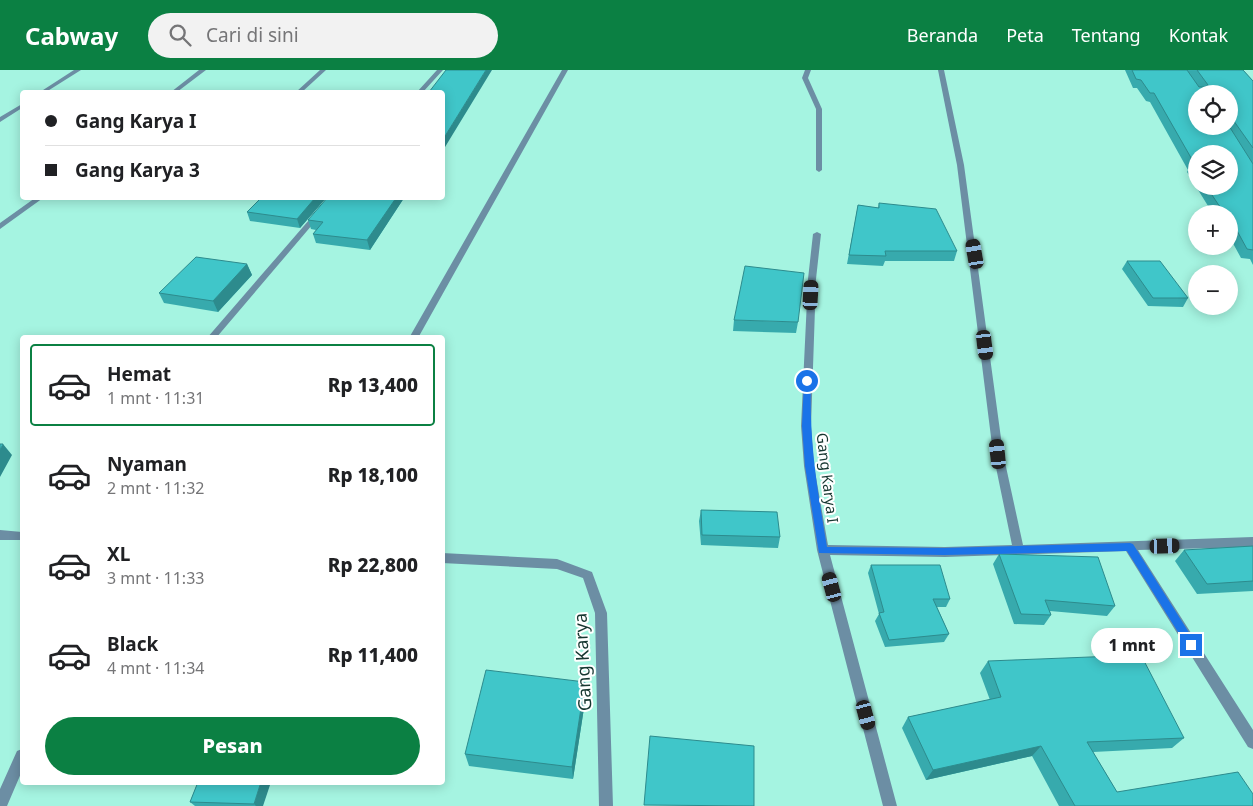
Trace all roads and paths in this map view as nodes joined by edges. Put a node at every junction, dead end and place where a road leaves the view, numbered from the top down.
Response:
1 (78, 70) edge
2 (203, 70) edge
3 (323, 70) edge
4 (440, 70) edge
5 (565, 70) edge
6 (808, 70) edge
7 (941, 70) edge
8 (46, 90) edge
9 (177, 90) edge
10 (301, 90) edge
11 (422, 90) edge
12 (20, 107) edge
13 (0, 120) edge
14 (819, 170) dead end
15 (36, 200) edge
16 (328, 200) edge
17 (0, 228) edge
18 (817, 234) dead end
19 (214, 335) edge
20 (415, 335) edge
21 (0, 535) edge
22 (20, 536) edge
23 (1253, 542) edge
24 (1130, 547) junction
25 (1018, 549) junction
26 (823, 550) junction
27 (445, 558) edge
28 (1253, 742) edge
29 (20, 760) edge
30 (0, 805) edge
31 (606, 806) edge
32 (890, 806) edge

1 - 8 street
2 - 9 street
3 - 10 street
4 - 11 street
5 - 20 street
6 - 14 street
7 - 25 street
12 - 13 street
15 - 17 street
16 - 19 street
18 - 26 street, Gang Karya I
21 - 22 street
23 - 24 street
24 - 25 street
24 - 28 street
25 - 26 street
26 - 32 street, Gang Karya I
27 - 31 street, Gang Karya
29 - 30 street

